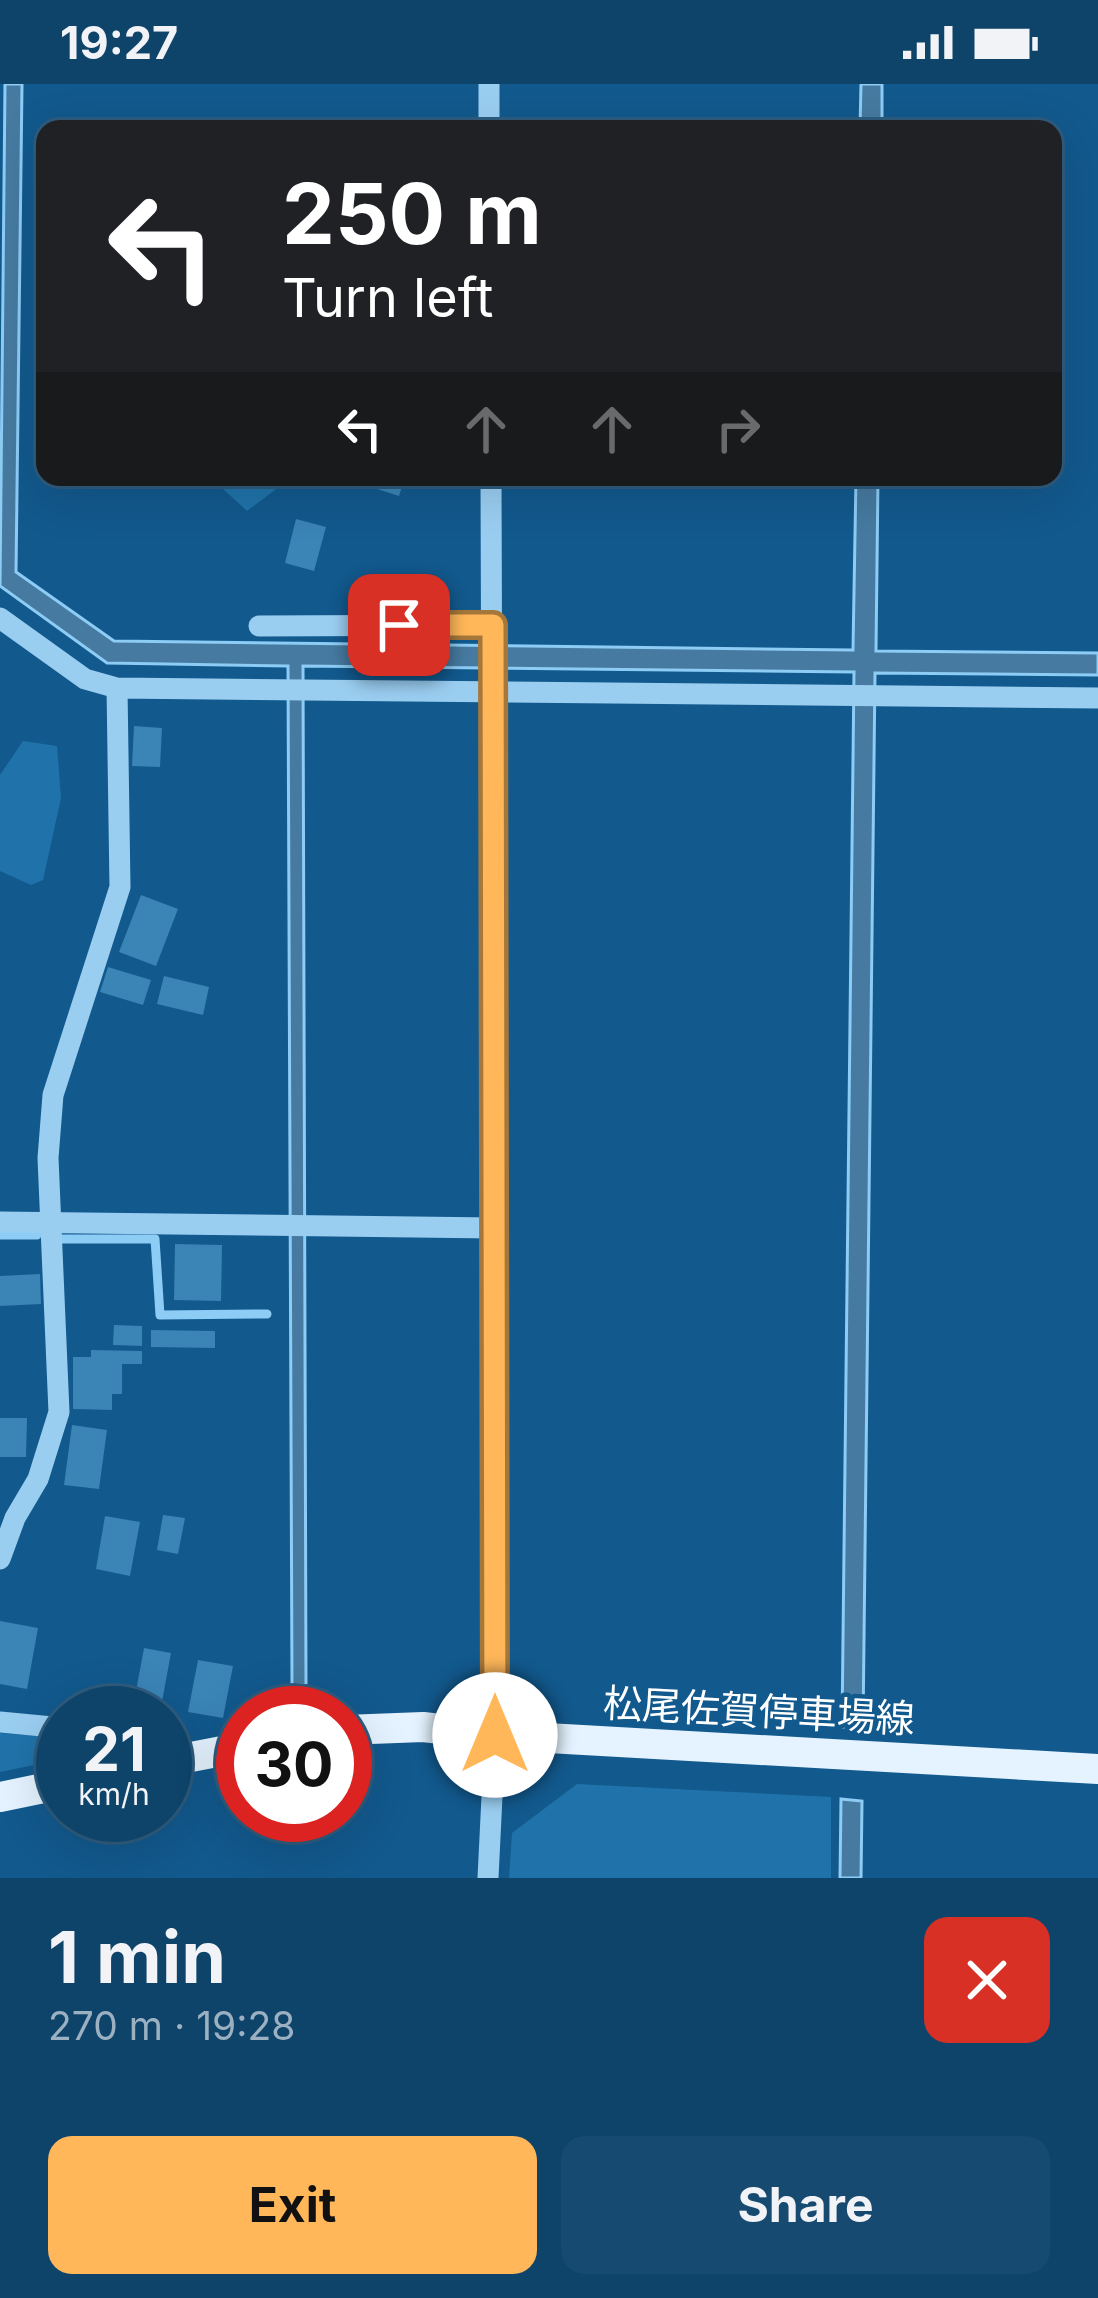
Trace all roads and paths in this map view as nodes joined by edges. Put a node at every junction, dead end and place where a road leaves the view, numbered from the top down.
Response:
1 (489, 84) edge
2 (489, 120) edge
3 (491, 486) edge
4 (0, 618) edge
5 (259, 626) dead end
6 (493, 632) junction
7 (493, 683) junction
8 (117, 688) junction
9 (1098, 698) edge
10 (0, 1222) edge
11 (49, 1223) junction
12 (494, 1228) junction
13 (0, 1559) edge
14 (0, 1722) edge
15 (36, 1725) edge
16 (372, 1729) edge
17 (495, 1735) junction
18 (1098, 1769) edge
19 (36, 1790) edge
20 (0, 1797) edge
21 (488, 1878) edge

1 - 2 street
3 - 6 street
4 - 8 street
5 - 6 street
6 - 7 street
7 - 8 street
7 - 9 street
7 - 12 street
8 - 11 street
10 - 11 street
11 - 12 street
11 - 13 street
12 - 17 street
14 - 15 street
16 - 17 main road, 松尾佐賀停車場線
17 - 18 main road, 松尾佐賀停車場線
17 - 21 street
19 - 20 main road

